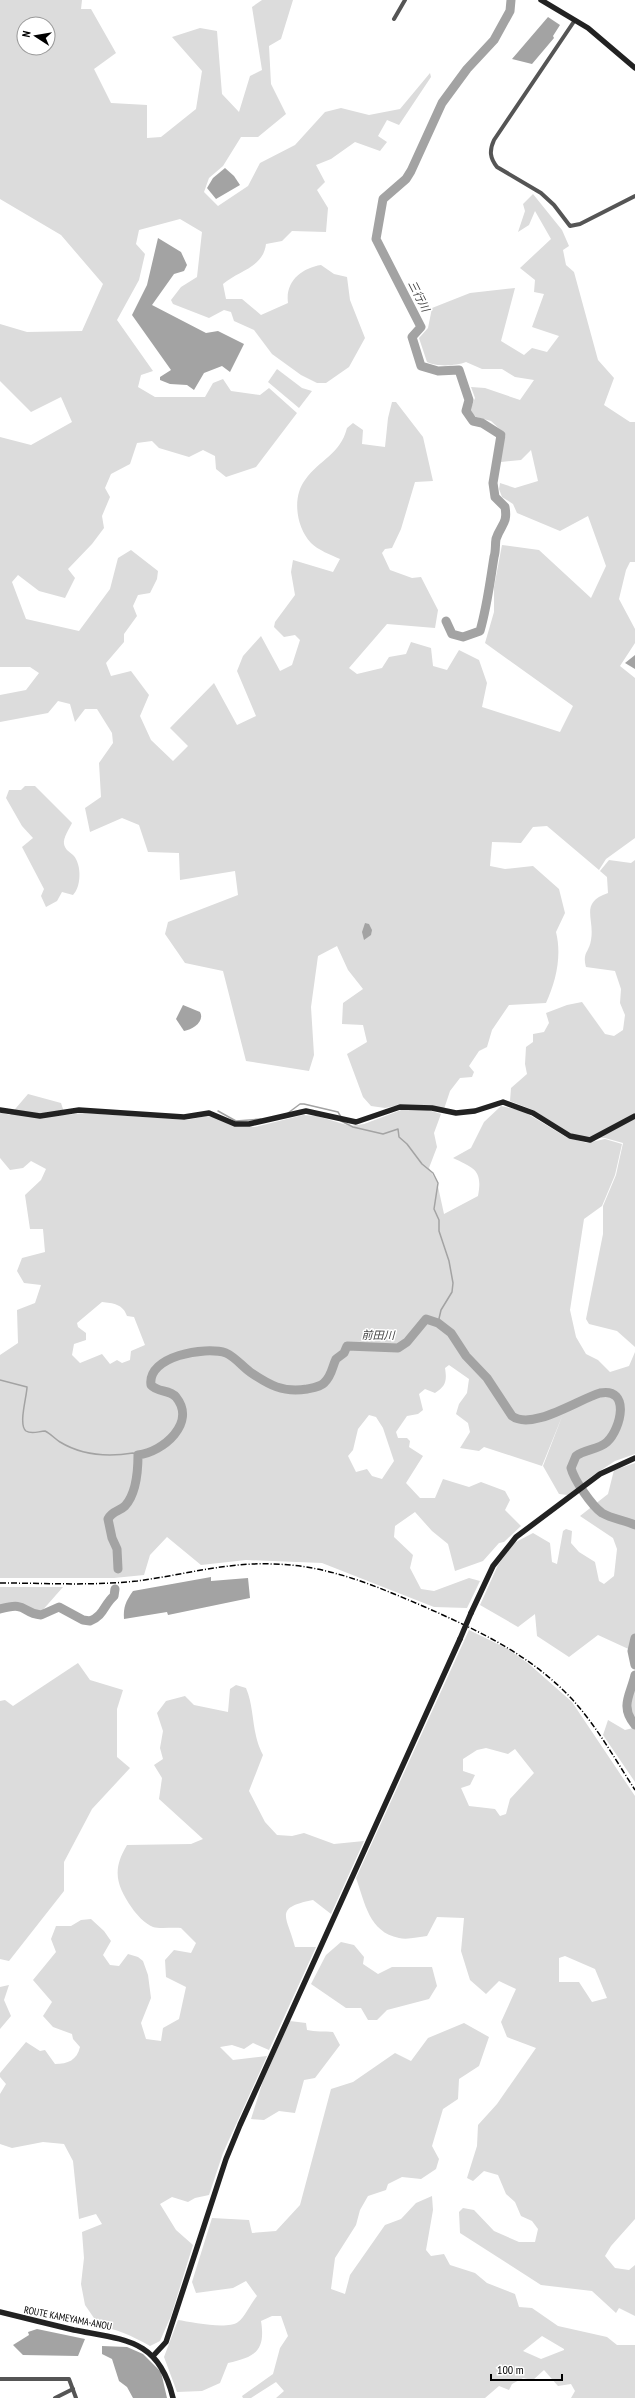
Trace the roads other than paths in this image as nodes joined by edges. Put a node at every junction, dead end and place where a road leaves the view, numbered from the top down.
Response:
1 (405, 0) edge
2 (542, 0) edge
3 (394, 19) dead end
4 (575, 20) junction
5 (635, 68) edge
6 (635, 196) edge
7 (0, 1110) edge
8 (635, 1116) edge
9 (635, 1458) edge
10 (0, 2312) edge
11 (153, 2356) junction
12 (0, 2379) edge
13 (73, 2389) junction
14 (55, 2398) edge
15 (76, 2398) edge
16 (173, 2398) edge

1 - 3 street
2 - 4 street
4 - 5 street
4 - 6 street
7 - 8 street
9 - 11 street, bridge
10 - 11 street, ROUTE KAMEYAMA-ANOU
11 - 16 street, ROUTE KAMEYAMA-ANOU
12 - 13 street
13 - 14 street
13 - 15 street

